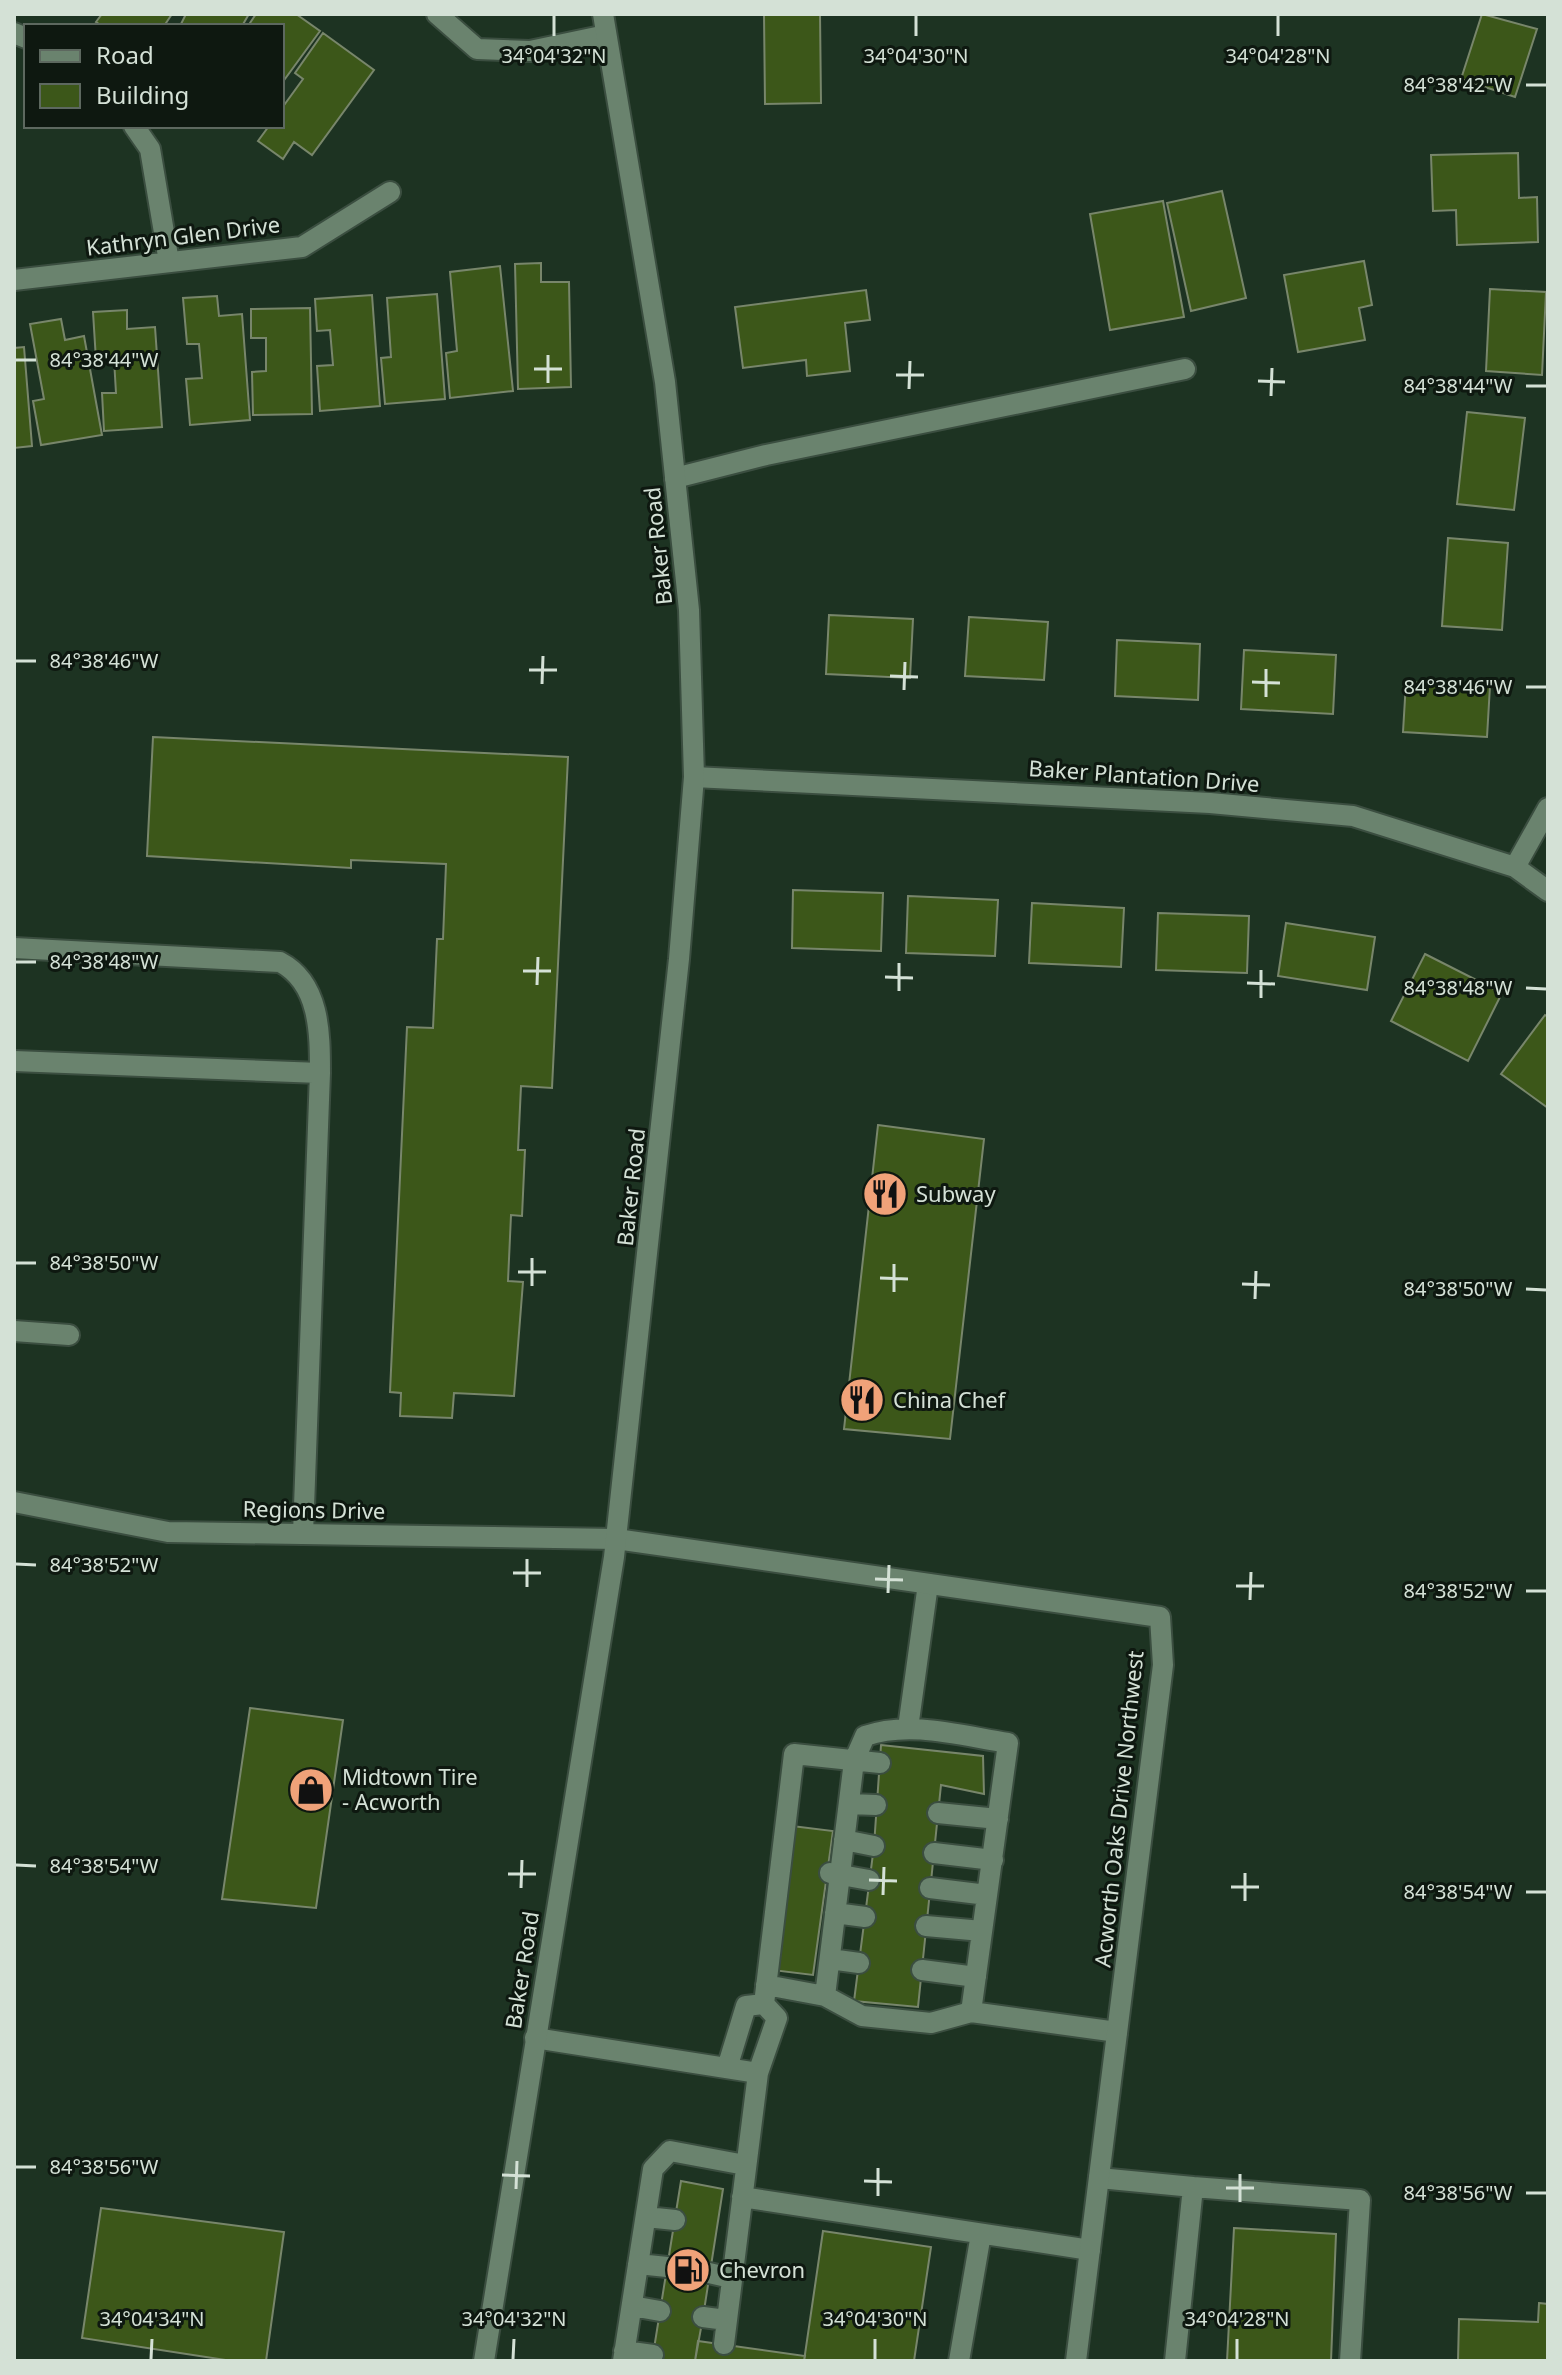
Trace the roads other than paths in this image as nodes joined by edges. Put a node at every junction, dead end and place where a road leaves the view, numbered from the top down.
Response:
1 (437, 14) edge
2 (604, 24) edge
3 (135, 128) edge
4 (390, 192) dead end
5 (169, 262) junction
6 (14, 280) edge
7 (1185, 369) dead end
8 (675, 478) junction
9 (694, 777) junction
10 (1548, 808) edge
11 (1515, 867) junction
12 (1548, 891) edge
13 (14, 948) edge
14 (14, 1061) edge
15 (320, 1073) junction
16 (14, 1331) edge
17 (69, 1335) dead end
18 (14, 1502) edge
19 (303, 1534) junction
20 (616, 1539) junction
21 (928, 1584) junction
22 (908, 1728) junction
23 (854, 1761) junction
24 (880, 1763) dead end
25 (849, 1804) junction
26 (876, 1805) dead end
27 (938, 1813) dead end
28 (998, 1819) junction
29 (844, 1840) junction
30 (874, 1846) dead end
31 (934, 1853) dead end
32 (993, 1860) junction
33 (834, 1874) junction
34 (869, 1880) dead end
35 (930, 1888) dead end
36 (987, 1895) junction
37 (835, 1913) junction
38 (865, 1917) dead end
39 (926, 1926) dead end
40 (982, 1931) junction
41 (830, 1959) junction
42 (859, 1963) dead end
43 (922, 1970) dead end
44 (976, 1977) junction
45 (765, 1994) junction
46 (825, 1996) junction
47 (971, 2012) junction
48 (1117, 2032) junction
49 (535, 2038) junction
50 (727, 2068) junction
51 (758, 2073) junction
52 (745, 2165) junction
53 (1099, 2178) junction
54 (1193, 2187) junction
55 (742, 2197) junction
56 (646, 2217) junction
57 (675, 2220) dead end
58 (717, 2226) dead end
59 (738, 2230) junction
60 (981, 2234) junction
61 (1090, 2250) junction
62 (638, 2264) junction
63 (667, 2267) dead end
64 (709, 2273) dead end
65 (731, 2278) junction
66 (632, 2306) junction
67 (660, 2311) dead end
68 (703, 2317) dead end
69 (726, 2320) junction
70 (724, 2344) dead end
71 (653, 2355) dead end
72 (624, 2356) edge
73 (484, 2361) edge
74 (959, 2361) edge
75 (1076, 2361) edge
76 (1175, 2361) edge
77 (1350, 2361) edge

1 - 2 street
2 - 8 street, Baker Road
3 - 5 street
4 - 5 street, Kathryn Glen Drive
5 - 6 street, Kathryn Glen Drive
7 - 8 street
8 - 9 street, Baker Road
9 - 11 street, Baker Plantation Drive
9 - 20 street, Baker Road
10 - 11 street
11 - 12 street, Baker Plantation Drive
13 - 15 street
14 - 15 street
15 - 19 street
16 - 17 street
18 - 19 street, Regions Drive
19 - 20 street, Regions Drive
20 - 21 street, Acworth Oaks Drive Northwest
20 - 49 street, Baker Road
21 - 22 street
21 - 48 street, Acworth Oaks Drive Northwest
22 - 23 street
22 - 28 street
23 - 24 street
23 - 25 street
23 - 45 street
25 - 26 street
25 - 29 street
27 - 28 street
28 - 32 street
29 - 30 street
29 - 33 street
31 - 32 street
32 - 36 street
33 - 34 street
33 - 37 street
35 - 36 street
36 - 40 street
37 - 38 street
37 - 41 street
39 - 40 street
40 - 44 street
41 - 42 street
41 - 46 street
43 - 44 street
44 - 47 street
45 - 46 street
45 - 50 street
45 - 51 street
46 - 47 street
47 - 48 street
48 - 53 street, Acworth Oaks Drive Northwest
49 - 50 street
49 - 73 street, Baker Road
50 - 51 street
51 - 52 street
52 - 55 street
52 - 56 street
53 - 54 street
53 - 61 street, Acworth Oaks Drive Northwest
54 - 76 street
54 - 77 street
55 - 59 street
55 - 60 street
56 - 57 street
56 - 62 street
58 - 59 street
59 - 65 street
60 - 61 street
60 - 74 street
61 - 75 street, Acworth Oaks Drive Northwest
62 - 63 street
62 - 66 street
64 - 65 street
65 - 69 street
66 - 67 street
66 - 72 street
68 - 69 street
69 - 70 street
71 - 72 street

